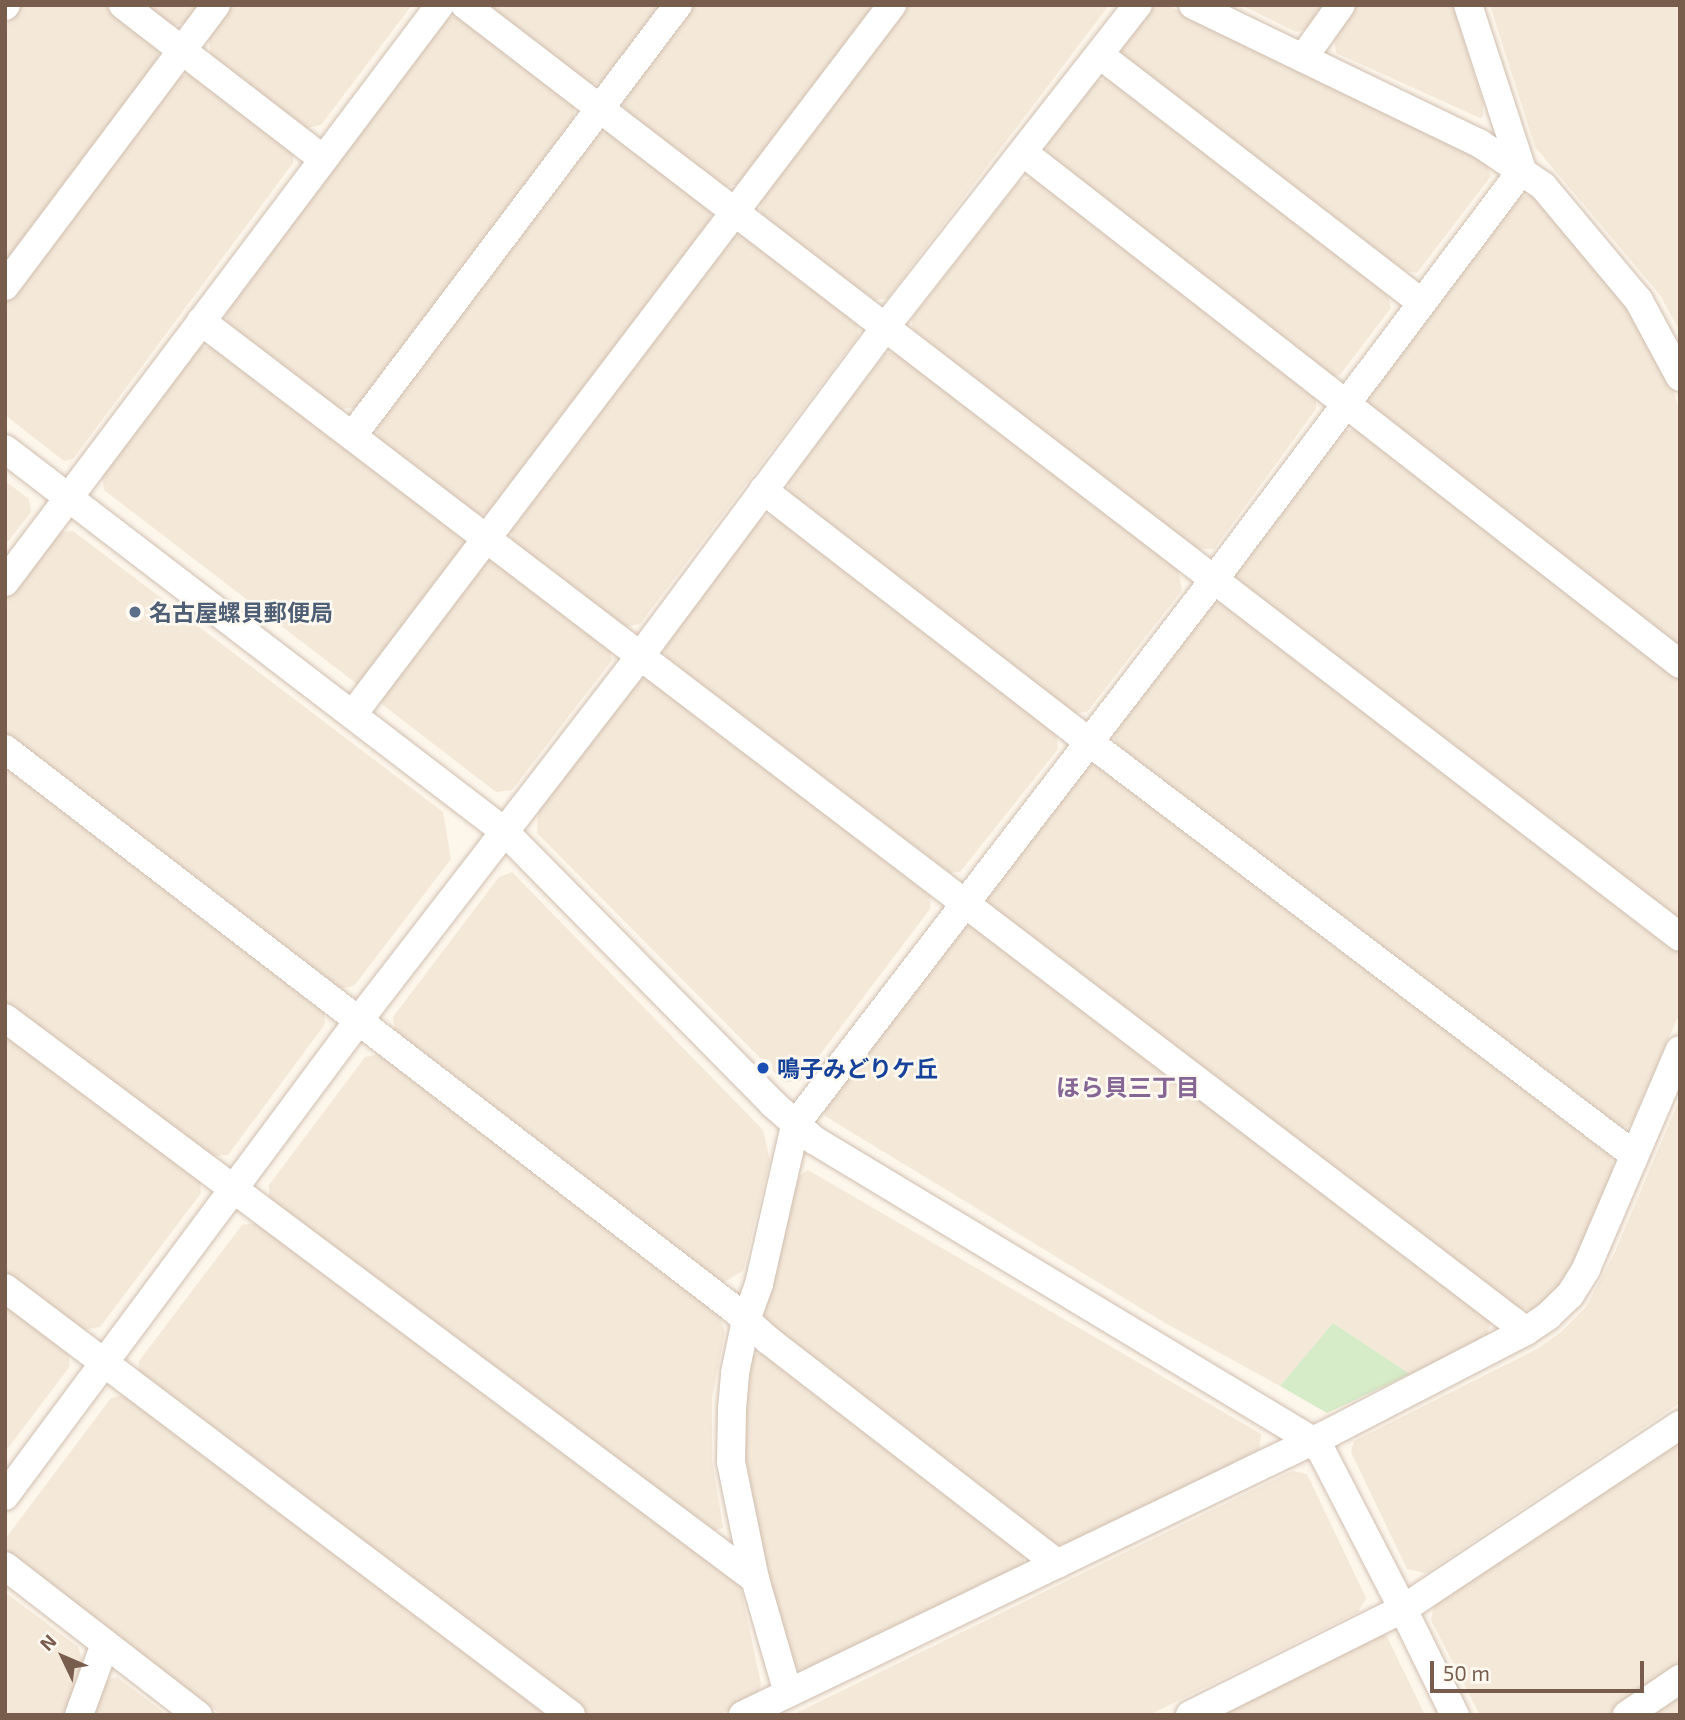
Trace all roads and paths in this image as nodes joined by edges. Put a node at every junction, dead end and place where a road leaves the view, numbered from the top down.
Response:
1 (123, 5) edge
2 (216, 5) edge
3 (440, 5) edge
4 (465, 5) edge
5 (678, 5) edge
6 (892, 5) edge
7 (1138, 5) edge
8 (1193, 5) edge
9 (1341, 5) edge
10 (1468, 5) edge
11 (181, 50) junction
12 (1100, 55) junction
13 (1303, 58) junction
14 (600, 109) junction
15 (1024, 153) junction
16 (322, 158) junction
17 (1522, 170) junction
18 (735, 212) junction
19 (5, 286) edge
20 (1422, 303) junction
21 (201, 321) junction
22 (886, 326) junction
23 (1680, 377) edge
24 (1345, 406) junction
25 (353, 435) junction
26 (5, 449) edge
27 (763, 490) junction
28 (68, 498) junction
29 (486, 537) junction
30 (1213, 581) junction
31 (5, 582) edge
32 (641, 655) junction
33 (1680, 664) edge
34 (354, 715) junction
35 (1089, 742) junction
36 (5, 749) edge
37 (504, 831) junction
38 (964, 902) junction
39 (1680, 937) edge
40 (5, 1018) edge
41 (359, 1020) junction
42 (1680, 1050) edge
43 (795, 1125) junction
44 (1634, 1156) junction
45 (234, 1190) junction
46 (5, 1288) edge
47 (746, 1320) junction
48 (1526, 1331) junction
49 (105, 1362) junction
50 (1680, 1426) edge
51 (1312, 1441) junction
52 (5, 1496) edge
53 (1058, 1563) junction
54 (5, 1566) edge
55 (755, 1579) junction
56 (1403, 1609) junction
57 (105, 1644) junction
58 (1680, 1679) edge
59 (788, 1693) junction
60 (79, 1715) edge
61 (198, 1715) edge
62 (571, 1715) edge
63 (743, 1715) edge
64 (1190, 1715) edge
65 (1455, 1715) edge
66 (1627, 1715) edge

1 - 11 street
2 - 11 street
3 - 16 street
4 - 14 street
5 - 14 street
6 - 18 street
7 - 12 street
8 - 13 street
9 - 13 street
10 - 17 street
11 - 16 street
11 - 19 street
12 - 15 street
12 - 20 street
13 - 17 street
14 - 18 street
14 - 25 street
15 - 22 street
15 - 24 street
16 - 21 street
17 - 20 street
17 - 23 street
18 - 22 street
18 - 29 street
20 - 24 street
21 - 25 street
21 - 28 street
22 - 27 street
22 - 30 street
24 - 30 street
24 - 33 street
25 - 29 street
26 - 28 street
27 - 32 street
27 - 35 street
28 - 31 street
28 - 34 street
29 - 32 street
29 - 34 street
30 - 35 street
30 - 39 street
32 - 37 street
32 - 38 street
34 - 37 street
35 - 38 street
35 - 44 street
36 - 41 street
37 - 41 street
37 - 43 street
38 - 43 street
38 - 48 street
40 - 45 street
41 - 45 street
41 - 47 street
42 - 44 street
43 - 47 street
43 - 51 street
44 - 48 street
45 - 49 street
45 - 55 street
46 - 49 street
47 - 53 street
47 - 55 street
48 - 51 street
49 - 52 street
49 - 62 street
50 - 56 street
51 - 53 street
51 - 56 street
53 - 59 street
54 - 57 street
55 - 59 street
56 - 64 street
56 - 65 street
57 - 60 street
57 - 61 street
58 - 66 street
59 - 63 street

